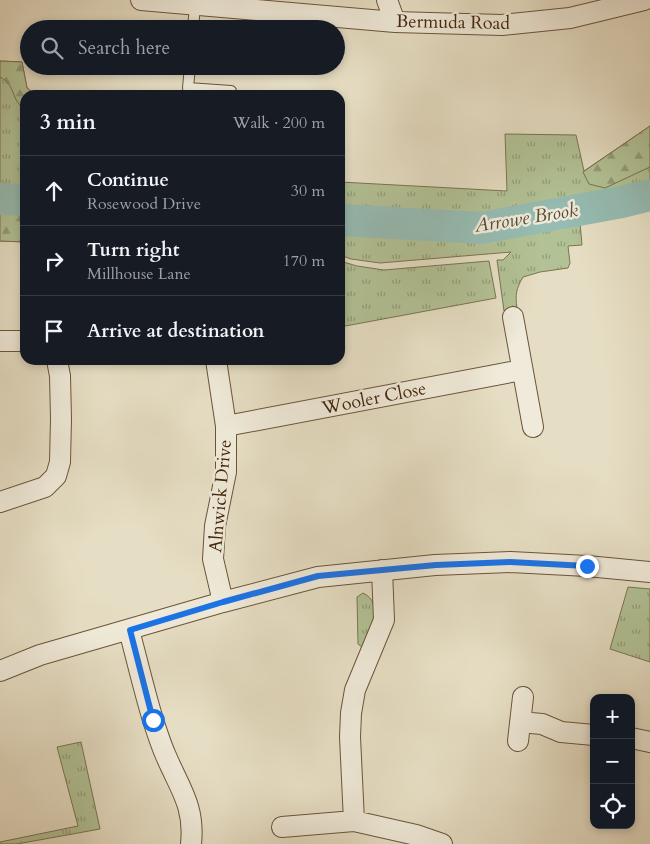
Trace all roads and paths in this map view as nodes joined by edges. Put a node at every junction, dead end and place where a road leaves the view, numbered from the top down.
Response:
1 (141, 0) edge
2 (387, 0) edge
3 (634, 1) edge
4 (195, 5) junction
5 (194, 20) edge
6 (395, 22) junction
7 (189, 75) edge
8 (210, 90) edge
9 (513, 317) dead end
10 (0, 341) edge
11 (20, 341) edge
12 (58, 365) edge
13 (217, 365) edge
14 (522, 370) junction
15 (226, 426) junction
16 (533, 427) dead end
17 (0, 502) edge
18 (382, 570) junction
19 (650, 572) edge
20 (223, 602) junction
21 (130, 630) junction
22 (0, 671) edge
23 (523, 697) dead end
24 (590, 735) edge
25 (635, 739) edge
26 (650, 742) edge
27 (354, 821) junction
28 (282, 826) dead end
29 (415, 840) edge
30 (191, 844) edge
31 (442, 844) edge

1 - 4 street, Bermuda Road
2 - 6 street
3 - 6 street, Bermuda Road
4 - 5 lane
4 - 6 street, Bermuda Road
7 - 8 lane
9 - 14 street
10 - 11 street
12 - 17 street
13 - 15 street, Alnwick Drive
14 - 15 street, Wooler Close
14 - 16 street
15 - 20 street, Alnwick Drive
18 - 19 street
18 - 20 street
18 - 27 street
20 - 21 street
21 - 22 street
21 - 30 street
23 - 24 street
25 - 26 street
27 - 28 street
27 - 29 street
29 - 31 street

